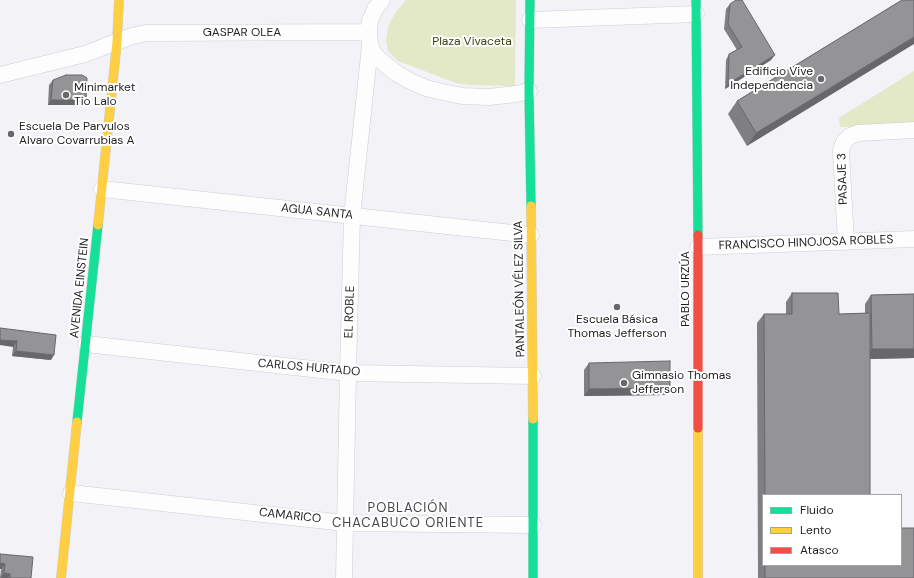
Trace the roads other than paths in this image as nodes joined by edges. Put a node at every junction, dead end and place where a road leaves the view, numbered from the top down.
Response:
1 (119, 0) edge
2 (382, 0) edge
3 (530, 0) edge
4 (696, 7) edge
5 (530, 20) junction
6 (370, 39) junction
7 (117, 42) junction
8 (0, 75) edge
9 (529, 91) junction
10 (914, 130) edge
11 (102, 189) junction
12 (352, 216) junction
13 (531, 235) junction
14 (914, 239) edge
15 (846, 242) junction
16 (698, 247) junction
17 (86, 344) junction
18 (348, 373) junction
19 (533, 376) junction
20 (71, 493) junction
21 (345, 523) junction
22 (533, 525) junction
23 (61, 578) edge
24 (344, 578) edge
25 (533, 578) edge
26 (698, 578) edge

1 - 7 street, AVENIDA EINSTEIN
2 - 6 street
3 - 5 street, PANTALEÓN VÉLEZ SILVA
4 - 5 street
4 - 16 street, PABLO URZÚA
5 - 9 street, PANTALEÓN VÉLEZ SILVA
6 - 7 street, GASPAR OLEA
6 - 9 street
6 - 12 street, EL ROBLE
7 - 8 street, GASPAR OLEA
7 - 11 street, AVENIDA EINSTEIN
9 - 13 street, PANTALEÓN VÉLEZ SILVA
10 - 15 street, PASAJE 3
11 - 12 street, AGUA SANTA
11 - 17 street, AVENIDA EINSTEIN
12 - 13 street, AGUA SANTA
12 - 18 street, EL ROBLE
13 - 19 street, PANTALEÓN VÉLEZ SILVA
14 - 15 street, FRANCISCO HINOJOSA ROBLES
15 - 16 street, FRANCISCO HINOJOSA ROBLES
16 - 26 street, PABLO URZÚA
17 - 18 street, CARLOS HURTADO
17 - 20 street, AVENIDA EINSTEIN
18 - 19 street, CARLOS HURTADO
18 - 21 street, EL ROBLE
19 - 22 street, PANTALEÓN VÉLEZ SILVA
20 - 21 street, CAMARICO
20 - 23 street, AVENIDA EINSTEIN
21 - 22 street, CAMARICO
21 - 24 street, EL ROBLE
22 - 25 street, PANTALEÓN VÉLEZ SILVA

